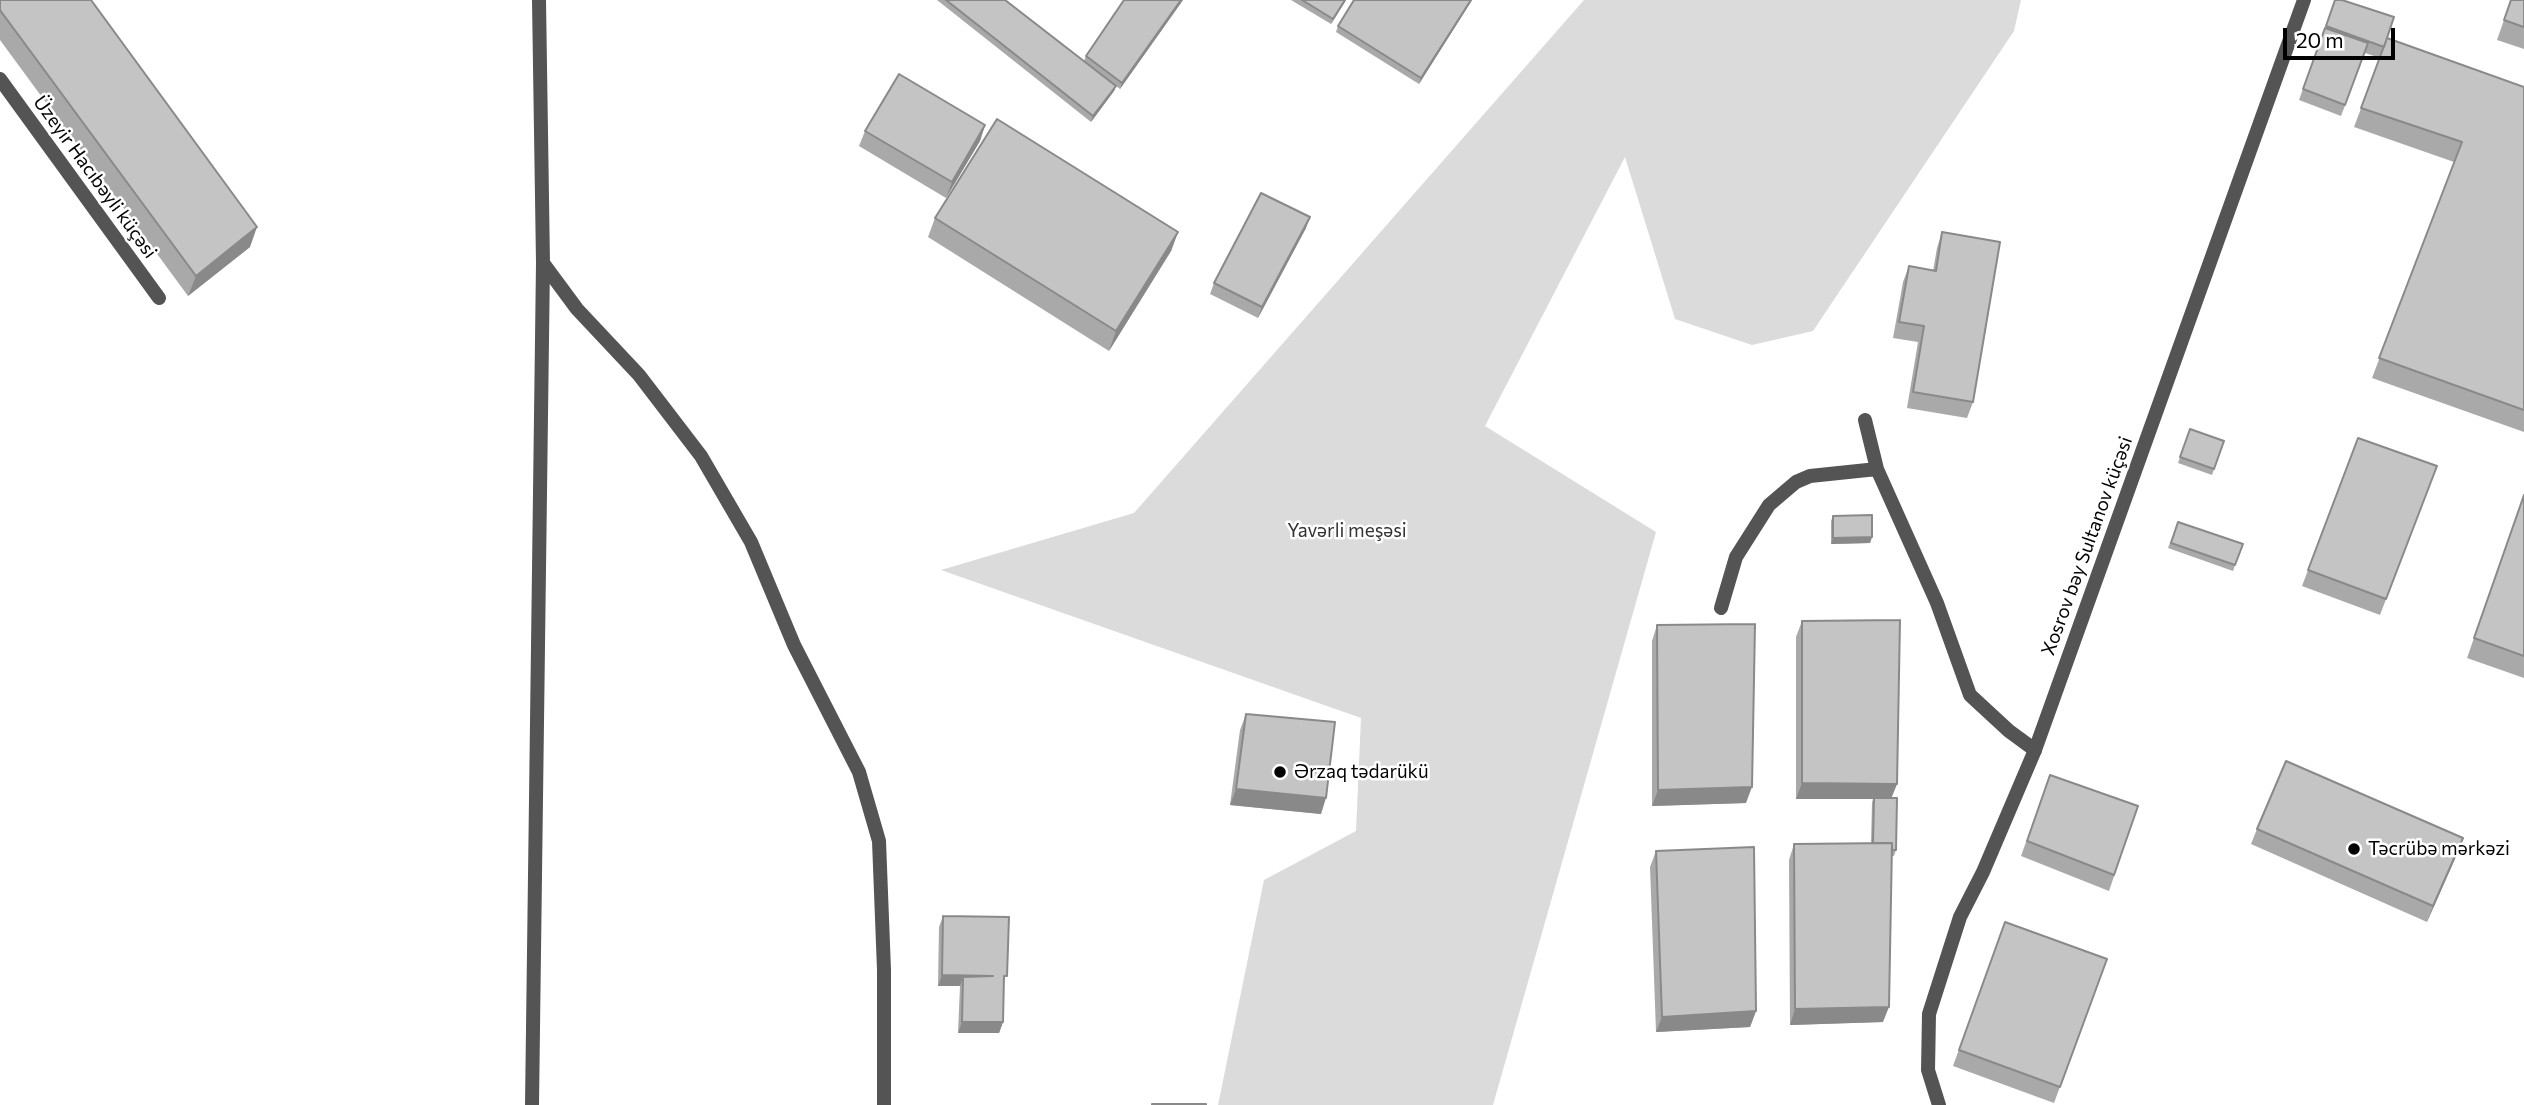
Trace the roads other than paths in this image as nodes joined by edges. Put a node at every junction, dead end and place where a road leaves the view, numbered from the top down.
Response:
1 (539, 0) edge
2 (2304, 0) edge
3 (0, 79) edge
4 (542, 263) junction
5 (159, 298) dead end
6 (1865, 420) dead end
7 (1877, 469) junction
8 (1721, 608) dead end
9 (2035, 750) junction
10 (532, 1105) edge
11 (884, 1105) edge
12 (1939, 1105) edge

1 - 4 street
2 - 9 street, Xosrov bəy Sultanov küçəsi
3 - 5 street, Üzeyir Hacıbəyli küçəsi
4 - 10 street
4 - 11 street
6 - 7 street
7 - 8 street
7 - 9 street
9 - 12 street, Xosrov bəy Sultanov küçəsi

